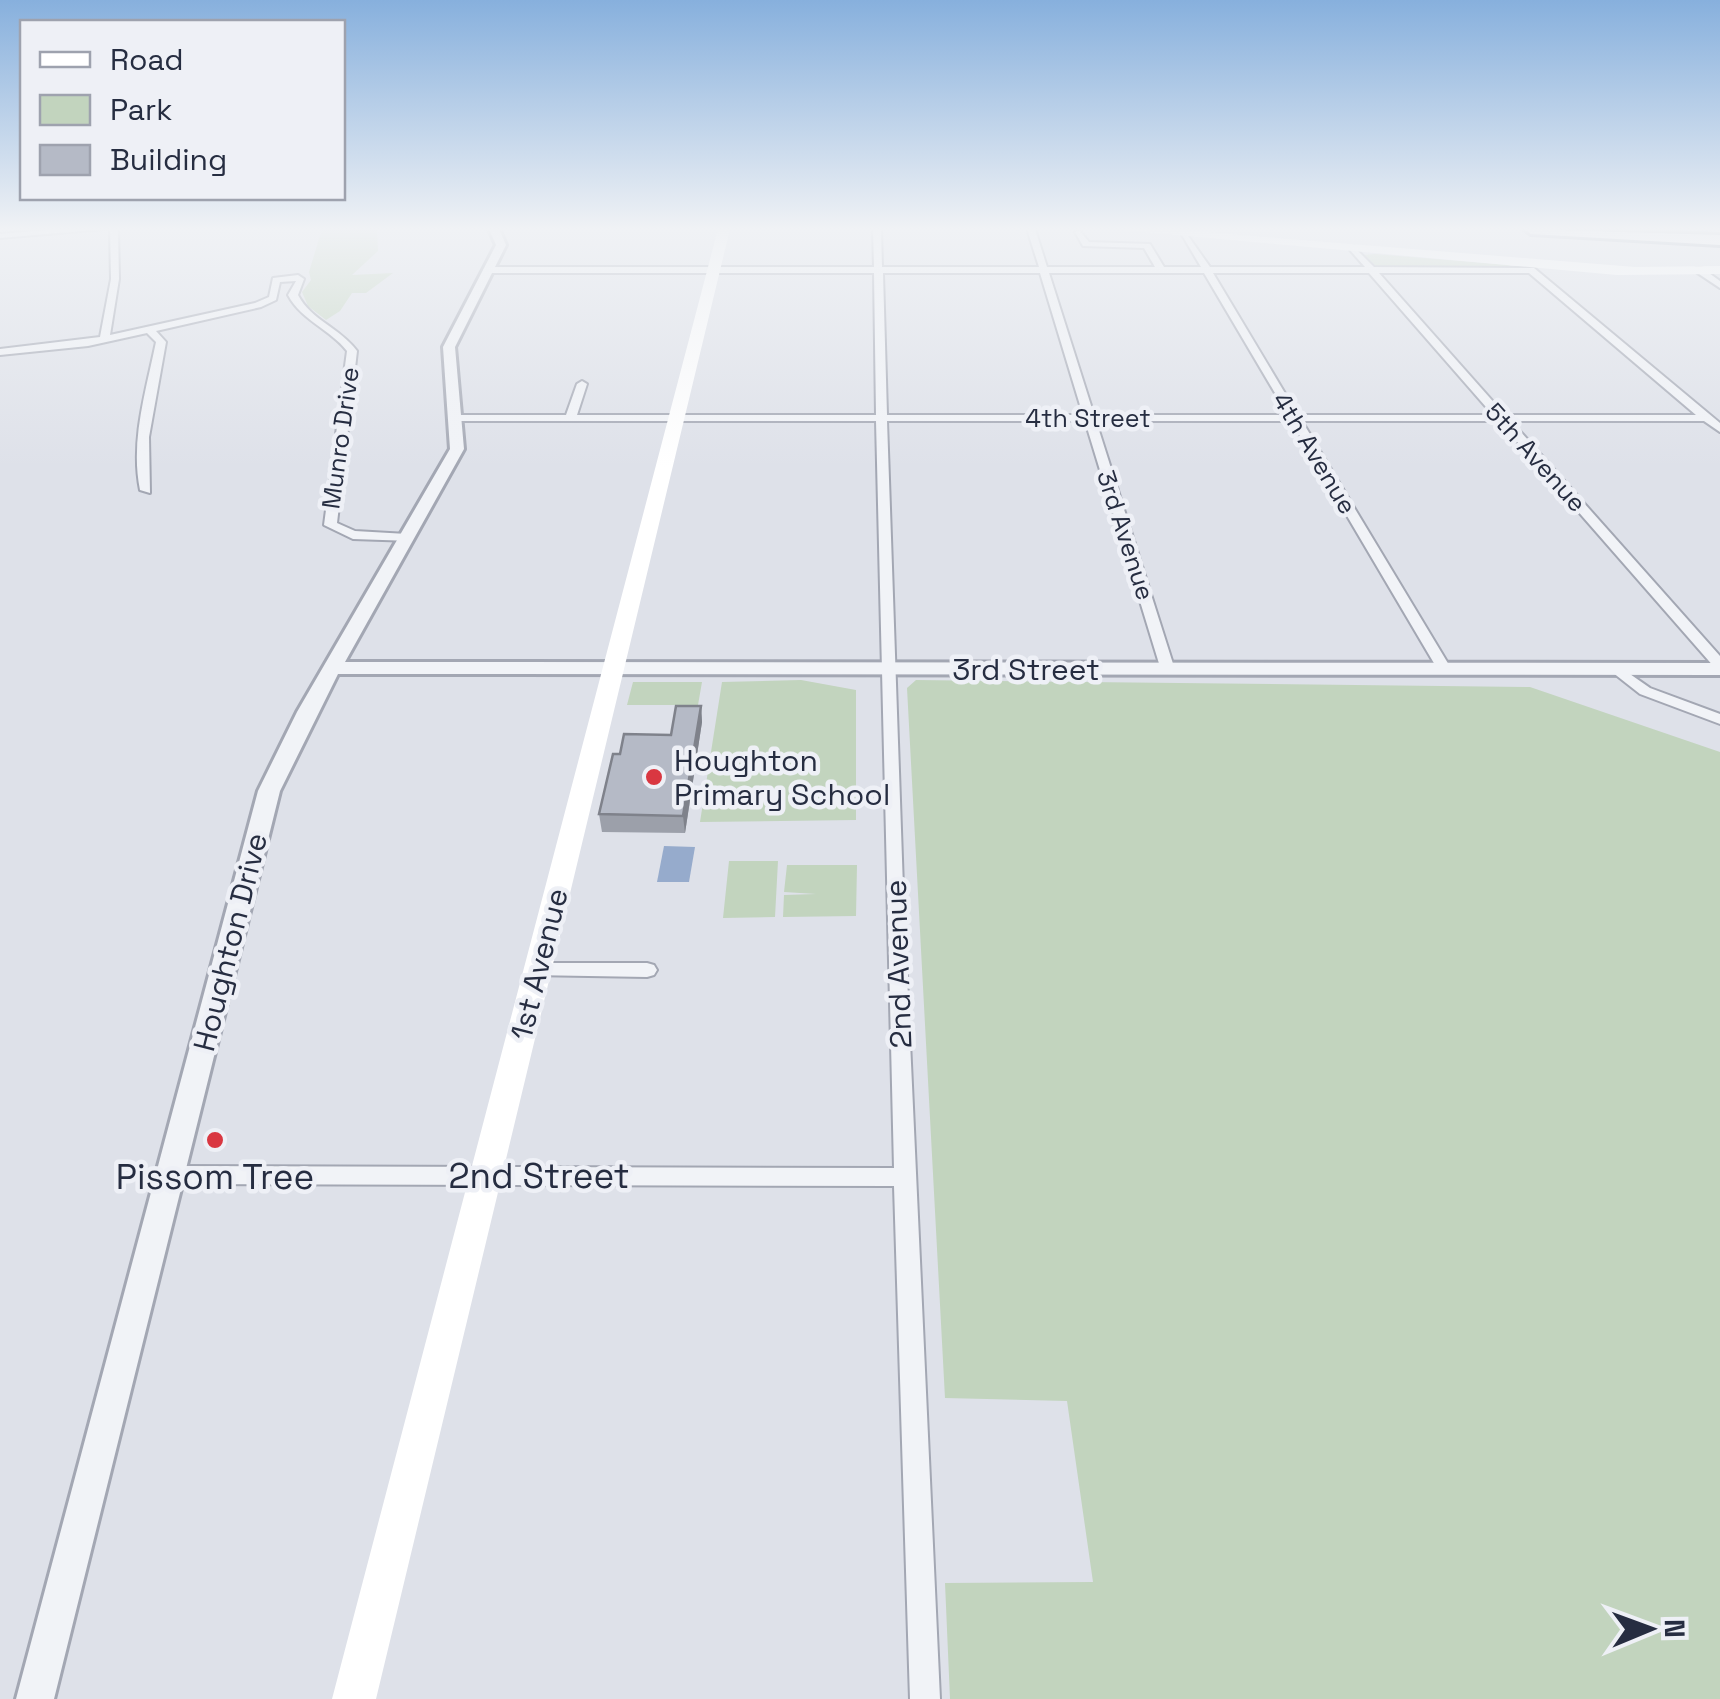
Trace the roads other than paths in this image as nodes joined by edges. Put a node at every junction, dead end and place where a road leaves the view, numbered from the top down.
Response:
1 (110, 308) edge
2 (243, 308) edge
3 (301, 308) edge
4 (469, 308) edge
5 (703, 308) edge
6 (879, 308) edge
7 (1054, 308) edge
8 (1229, 308) edge
9 (1405, 308) edge
10 (1582, 308) edge
11 (149, 330) junction
12 (104, 340) junction
13 (4, 352) edge
14 (582, 384) dead end
15 (456, 418) junction
16 (570, 418) junction
17 (676, 418) junction
18 (884, 418) junction
19 (1088, 418) junction
20 (1294, 418) junction
21 (1501, 418) junction
22 (1713, 418) edge
23 (1720, 429) edge
24 (146, 490) dead end
25 (407, 538) junction
26 (347, 642) junction
27 (1720, 667) edge
28 (332, 668) junction
29 (386, 669) junction
30 (890, 669) junction
31 (613, 670) junction
32 (1168, 670) junction
33 (1445, 670) junction
34 (1617, 670) junction
35 (1691, 708) junction
36 (1720, 708) edge
37 (1720, 719) edge
38 (537, 970) junction
39 (646, 970) dead end
40 (171, 1175) junction
41 (484, 1176) junction
42 (907, 1177) junction
43 (35, 1699) edge
44 (354, 1699) edge
45 (925, 1699) edge

1 - 12 street
2 - 11 street, Munro Drive
3 - 25 street, Munro Drive
4 - 15 street, Houghton Drive
5 - 17 main road, 1st Avenue
6 - 18 street, 2nd Avenue
7 - 19 street, 3rd Avenue
8 - 20 street, 4th Avenue
9 - 21 street, 5th Avenue
10 - 22 street
11 - 12 street, Munro Drive
11 - 24 street
12 - 13 street, Munro Drive
14 - 16 street
15 - 16 street, 4th Street
15 - 25 street, Houghton Drive
16 - 17 street, 4th Street
17 - 18 street, 4th Street
17 - 31 main road, 1st Avenue
18 - 19 street, 4th Street
18 - 30 street, 2nd Avenue
19 - 20 street, 4th Street
19 - 32 street, 3rd Avenue
20 - 21 street, 4th Street
20 - 33 street, 4th Avenue
21 - 22 street, 4th Street
21 - 27 street, 5th Avenue
22 - 23 street
25 - 26 street, Houghton Drive
26 - 28 street, Houghton Drive
26 - 29 street
27 - 34 street, 3rd Street
28 - 29 street, 3rd Street
28 - 40 street, Houghton Drive
29 - 31 street, 3rd Street
30 - 31 street, 3rd Street
30 - 32 street, 3rd Street
30 - 42 street, 2nd Avenue
31 - 38 main road, 1st Avenue
32 - 33 street, 3rd Street
33 - 34 street, 3rd Street
34 - 35 street
35 - 36 street
35 - 37 street
38 - 39 street
38 - 41 main road, 1st Avenue
40 - 41 street, 2nd Street
40 - 43 street, Houghton Drive
41 - 42 street, 2nd Street
41 - 44 main road, 1st Avenue
42 - 45 street, 2nd Avenue

